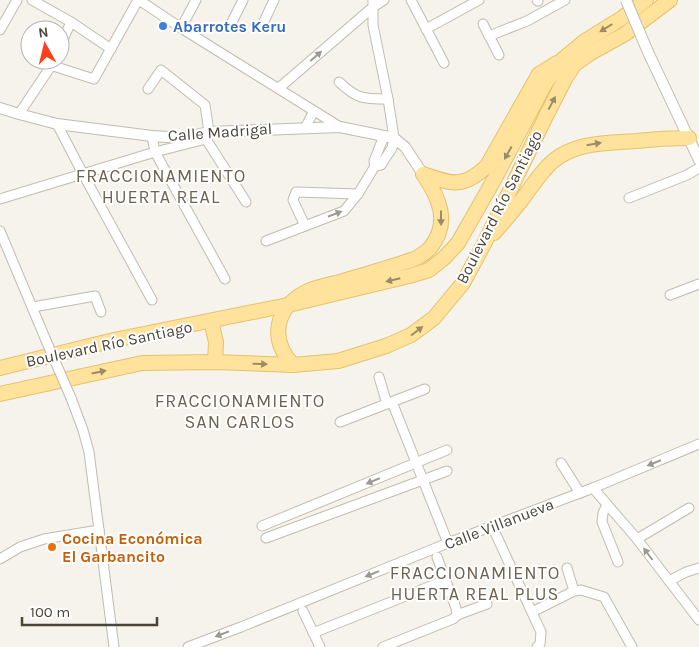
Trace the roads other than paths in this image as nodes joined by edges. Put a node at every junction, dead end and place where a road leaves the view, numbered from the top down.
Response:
1 (17, 0) edge
2 (32, 0) edge
3 (138, 0) edge
4 (196, 0) edge
5 (243, 0) edge
6 (274, 0) edge
7 (384, 0) edge
8 (411, 0) edge
9 (479, 0) edge
10 (565, 0) edge
11 (626, 0) edge
12 (646, 0) edge
13 (670, 0) edge
14 (373, 4) edge
15 (71, 22) joint
16 (232, 22) dead end
17 (483, 24) dead end
18 (180, 28) junction
19 (261, 28) dead end
20 (426, 29) junction
21 (0, 30) edge
22 (489, 36) junction
23 (111, 49) junction
24 (499, 55) dead end
25 (562, 60) junction
26 (444, 63) dead end
27 (47, 70) edge
28 (70, 70) edge
29 (339, 82) dead end
30 (279, 88) junction
31 (148, 89) dead end
32 (388, 99) junction
33 (0, 108) edge
34 (314, 111) junction
35 (19, 114) junction
36 (57, 124) junction
37 (340, 127) junction
38 (304, 128) junction
39 (208, 135) junction
40 (152, 136) junction
41 (389, 137) junction
42 (694, 138) edge
43 (155, 152) junction
44 (699, 160) edge
45 (699, 168) edge
46 (83, 174) junction
47 (423, 174) junction
48 (358, 194) junction
49 (629, 198) dead end
50 (0, 199) edge
51 (246, 202) dead end
52 (305, 226) junction
53 (0, 231) edge
54 (266, 241) dead end
55 (484, 244) junction
56 (225, 279) dead end
57 (699, 284) edge
58 (670, 295) dead end
59 (152, 300) dead end
60 (288, 305) junction
61 (33, 307) junction
62 (101, 312) dead end
63 (211, 321) junction
64 (215, 362) junction
65 (293, 365) junction
66 (0, 368) edge
67 (379, 377) dead end
68 (425, 389) dead end
69 (0, 394) edge
70 (390, 403) junction
71 (340, 422) dead end
72 (699, 444) edge
73 (447, 450) dead end
74 (416, 463) junction
75 (561, 463) dead end
76 (447, 471) dead end
77 (423, 481) junction
78 (593, 488) junction
79 (580, 494) junction
80 (330, 499) junction
81 (607, 505) junction
82 (689, 508) dead end
83 (335, 513) junction
84 (262, 526) dead end
85 (492, 526) junction
86 (100, 530) junction
87 (266, 538) dead end
88 (637, 540) junction
89 (448, 543) junction
90 (438, 557) dead end
91 (0, 559) edge
92 (618, 562) dead end
93 (567, 568) dead end
94 (699, 568) edge
95 (446, 580) junction
96 (669, 581) junction
97 (574, 591) junction
98 (487, 604) dead end
99 (303, 611) dead end
100 (532, 612) junction
101 (456, 615) junction
102 (699, 620) edge
103 (313, 633) junction
104 (114, 647) edge
105 (188, 647) edge
106 (320, 647) edge
107 (383, 647) edge
108 (537, 647) edge
109 (632, 647) edge

1 - 21 street
2 - 15 street
3 - 18 street
3 - 23 street
4 - 18 street
5 - 16 street
6 - 19 street
7 - 14 street
8 - 20 street
9 - 20 street
10 - 22 street
11 - 42 street, bridge
12 -> 25 main road, Boulevard Río Santiago
55 -> 13 main road, Boulevard Río Santiago
30 -> 14 street
14 - 32 street
15 - 23 street
17 - 22 street
18 - 30 street
20 - 26 street
22 - 24 street
23 - 28 street
25 - 47 main road
25 -> 60 main road, Boulevard Río Santiago
27 - 35 street
29 - 32 street
30 - 34 street
31 - 39 street
32 - 41 street
33 - 35 street, Calle Madrigal
34 - 37 street
34 - 38 street
35 - 36 street, Calle Madrigal
36 - 40 street, Calle Madrigal
36 - 46 street
37 - 38 street, Calle Madrigal
37 - 41 street, Calle Madrigal
38 - 39 street, Calle Madrigal
39 - 40 street, Calle Madrigal
39 - 43 street
39 - 51 street
40 - 43 street
41 - 47 street
41 - 48 street
42 - 44 street
55 -> 42 main road
43 - 46 street
43 - 56 street
45 - 49 street
46 - 50 street
46 - 59 street
47 -> 60 main road
52 -> 48 street
48 - 52 street
52 - 54 street
53 - 61 street
65 -> 55 main road, Boulevard Río Santiago
57 - 58 street
60 - 63 main road, Boulevard Río Santiago
60 - 65 main road
61 - 62 street
61 - 86 street, bridge
63 - 64 main road
63 - 66 main road, Boulevard Río Santiago
64 -> 65 main road, Boulevard Río Santiago
69 -> 64 main road, Boulevard Río Santiago
67 - 70 street
68 - 70 street
70 - 71 street
70 - 74 street
72 -> 78 street, Calle Villanueva
73 - 74 street
74 - 77 street
74 -> 80 street
75 - 79 street
76 - 77 street
77 - 83 street
77 - 89 street
78 - 79 street, Calle Villanueva
78 - 81 street
79 - 85 street, Calle Villanueva
80 - 83 street
80 - 84 street
81 - 88 street
81 - 92 street
82 - 88 street
83 - 87 street
85 - 89 street, Calle Villanueva
85 - 100 street
86 - 91 street
86 - 104 street
96 -> 88 street
89 -> 105 street, Calle Villanueva
90 - 95 street
93 - 97 street
94 - 96 street
95 - 101 street
95 - 103 street
96 - 102 street
97 - 100 street
97 - 109 street
98 - 101 street
99 - 103 street
100 - 108 street
101 - 107 street
103 - 106 street

